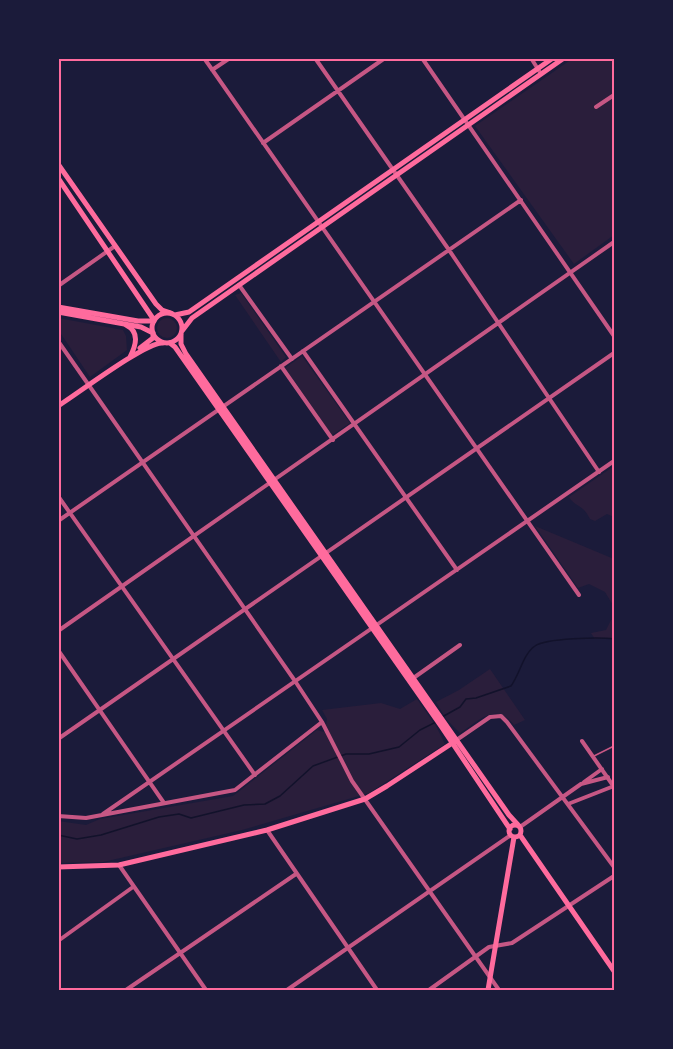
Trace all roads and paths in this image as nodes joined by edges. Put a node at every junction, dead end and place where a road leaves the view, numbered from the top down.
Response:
1 (204, 58) edge
2 (230, 58) edge
3 (315, 58) edge
4 (385, 58) edge
5 (422, 58) edge
6 (531, 58) edge
7 (554, 58) edge
8 (564, 58) edge
9 (212, 70) junction
10 (540, 72) junction
11 (338, 92) junction
12 (615, 95) edge
13 (596, 107) dead end
14 (466, 123) junction
15 (263, 142) junction
16 (58, 164) edge
17 (395, 173) junction
18 (67, 176) junction
19 (58, 177) edge
20 (521, 200) junction
21 (320, 224) junction
22 (615, 242) edge
23 (115, 246) junction
24 (448, 250) junction
25 (109, 251) junction
26 (572, 273) junction
27 (240, 285) junction
28 (58, 286) edge
29 (375, 301) junction
30 (58, 307) edge
31 (58, 312) edge
32 (173, 314) junction
33 (154, 321) junction
34 (126, 324) junction
35 (499, 324) junction
36 (613, 330) edge
37 (182, 333) junction
38 (153, 334) junction
39 (615, 336) edge
40 (58, 341) edge
41 (163, 343) junction
42 (170, 344) junction
43 (303, 351) junction
44 (615, 353) edge
45 (129, 358) junction
46 (292, 359) junction
47 (281, 366) junction
48 (426, 375) junction
49 (89, 386) junction
50 (549, 398) junction
51 (58, 406) edge
52 (221, 408) junction
53 (355, 425) junction
54 (333, 440) junction
55 (477, 448) junction
56 (615, 461) edge
57 (143, 463) junction
58 (599, 472) junction
59 (273, 482) junction
60 (58, 496) edge
61 (405, 498) junction
62 (71, 513) junction
63 (58, 521) edge
64 (528, 521) junction
65 (196, 536) junction
66 (324, 554) junction
67 (457, 570) junction
68 (123, 587) junction
69 (579, 595) dead end
70 (246, 609) junction
71 (375, 627) junction
72 (58, 632) edge
73 (460, 645) dead end
74 (58, 650) edge
75 (174, 659) junction
76 (412, 680) junction
77 (296, 681) junction
78 (100, 711) junction
79 (322, 722) junction
80 (224, 731) junction
81 (58, 739) edge
82 (455, 741) junction
83 (582, 741) dead end
84 (615, 746) edge
85 (593, 757) junction
86 (602, 769) junction
87 (255, 775) junction
88 (608, 777) junction
89 (149, 782) junction
90 (584, 782) junction
91 (614, 786) edge
92 (563, 797) junction
93 (365, 799) junction
94 (164, 803) junction
95 (568, 804) junction
96 (58, 812) edge
97 (103, 814) junction
98 (62, 817) edge
99 (520, 827) junction
100 (267, 830) junction
101 (514, 834) junction
102 (119, 865) junction
103 (58, 867) edge
104 (615, 867) edge
105 (296, 874) junction
106 (615, 876) edge
107 (133, 887) junction
108 (428, 892) junction
109 (569, 906) junction
110 (58, 941) edge
111 (496, 945) junction
112 (347, 949) junction
113 (180, 952) junction
114 (475, 958) junction
115 (615, 971) edge
116 (490, 979) junction
117 (126, 990) edge
118 (206, 990) edge
119 (287, 990) edge
120 (377, 990) edge
121 (429, 990) edge
122 (488, 990) edge
123 (499, 990) edge

1 - 9 street
2 - 9 street
3 - 11 street
4 - 11 street
5 - 14 street
6 - 10 street
7 - 10 main road
8 - 10 main road
9 - 15 street
10 - 14 main road
11 - 15 street
11 - 17 street
12 - 13 street
14 - 17 main road
14 - 20 street
15 - 21 street
16 - 18 main road
17 - 21 main road
17 - 24 street
18 - 19 street
18 - 23 main road
19 - 25 main road
20 - 24 street
20 - 26 street
21 - 27 main road
21 - 29 street
21 - 32 main road
22 - 26 street
23 - 25 street
23 - 32 main road
24 - 29 street
24 - 35 street
25 - 28 street
25 - 33 main road
26 - 35 street
26 - 36 street
27 - 37 main road
27 - 46 street
29 - 43 street
29 - 48 street
30 - 33 main road
31 - 34 main road
32 - 33 main road
32 - 37 main road
33 - 38 main road
34 - 38 main road
34 - 45 main road
35 - 48 street
35 - 50 street
36 - 39 street
37 - 42 main road
37 - 52 main road
38 - 41 main road
38 - 45 main road
40 - 49 street
41 - 42 main road
41 - 45 main road
42 - 52 main road
43 - 46 street
43 - 53 street
44 - 50 street
45 - 49 main road
46 - 47 street
47 - 52 street
47 - 54 street
48 - 53 street
48 - 55 street
49 - 51 main road
49 - 57 street
50 - 55 street
50 - 58 street
52 - 57 street
52 - 59 main road
53 - 54 street
53 - 61 street
54 - 59 street
55 - 61 street
55 - 64 street
56 - 58 street
57 - 62 street
57 - 65 street
58 - 64 street
59 - 65 street
59 - 66 main road
60 - 62 street
61 - 66 street
61 - 67 street
62 - 63 street
62 - 68 street
64 - 67 street
64 - 69 street
65 - 68 street
65 - 70 street
66 - 70 street
66 - 71 main road
67 - 71 street
68 - 72 street
68 - 75 street
70 - 75 street
70 - 77 street
71 - 76 main road
71 - 77 street
73 - 76 street
74 - 78 street
75 - 78 street
75 - 80 street
76 - 82 main road
77 - 79 street
77 - 80 street
78 - 81 street
78 - 89 street
79 - 87 street
79 - 93 street
80 - 87 street
80 - 89 street
82 - 92 street
82 - 93 main road
82 - 99 main road
82 - 101 main road
83 - 85 street
84 - 85 lane
85 - 86 street
86 - 88 street
86 - 90 street
87 - 94 street
88 - 90 street
88 - 91 street
89 - 94 street
89 - 97 street
90 - 92 street
91 - 95 street
92 - 95 street
92 - 99 street
93 - 100 main road
93 - 108 street
94 - 97 street
95 - 104 street
96 - 98 street
97 - 98 street
99 - 101 main road
99 - 101 main road
100 - 102 main road
100 - 105 street
101 - 108 street
101 - 109 main road
101 - 111 main road
102 - 103 main road
102 - 107 street
105 - 112 street
105 - 113 street
106 - 109 street
107 - 110 street
107 - 113 street
108 - 112 street
108 - 114 street
109 - 111 street
109 - 115 main road
111 - 114 street
111 - 116 main road
112 - 119 street
112 - 120 street
113 - 117 street
113 - 118 street
114 - 116 street
114 - 121 street
116 - 122 main road
116 - 123 street

